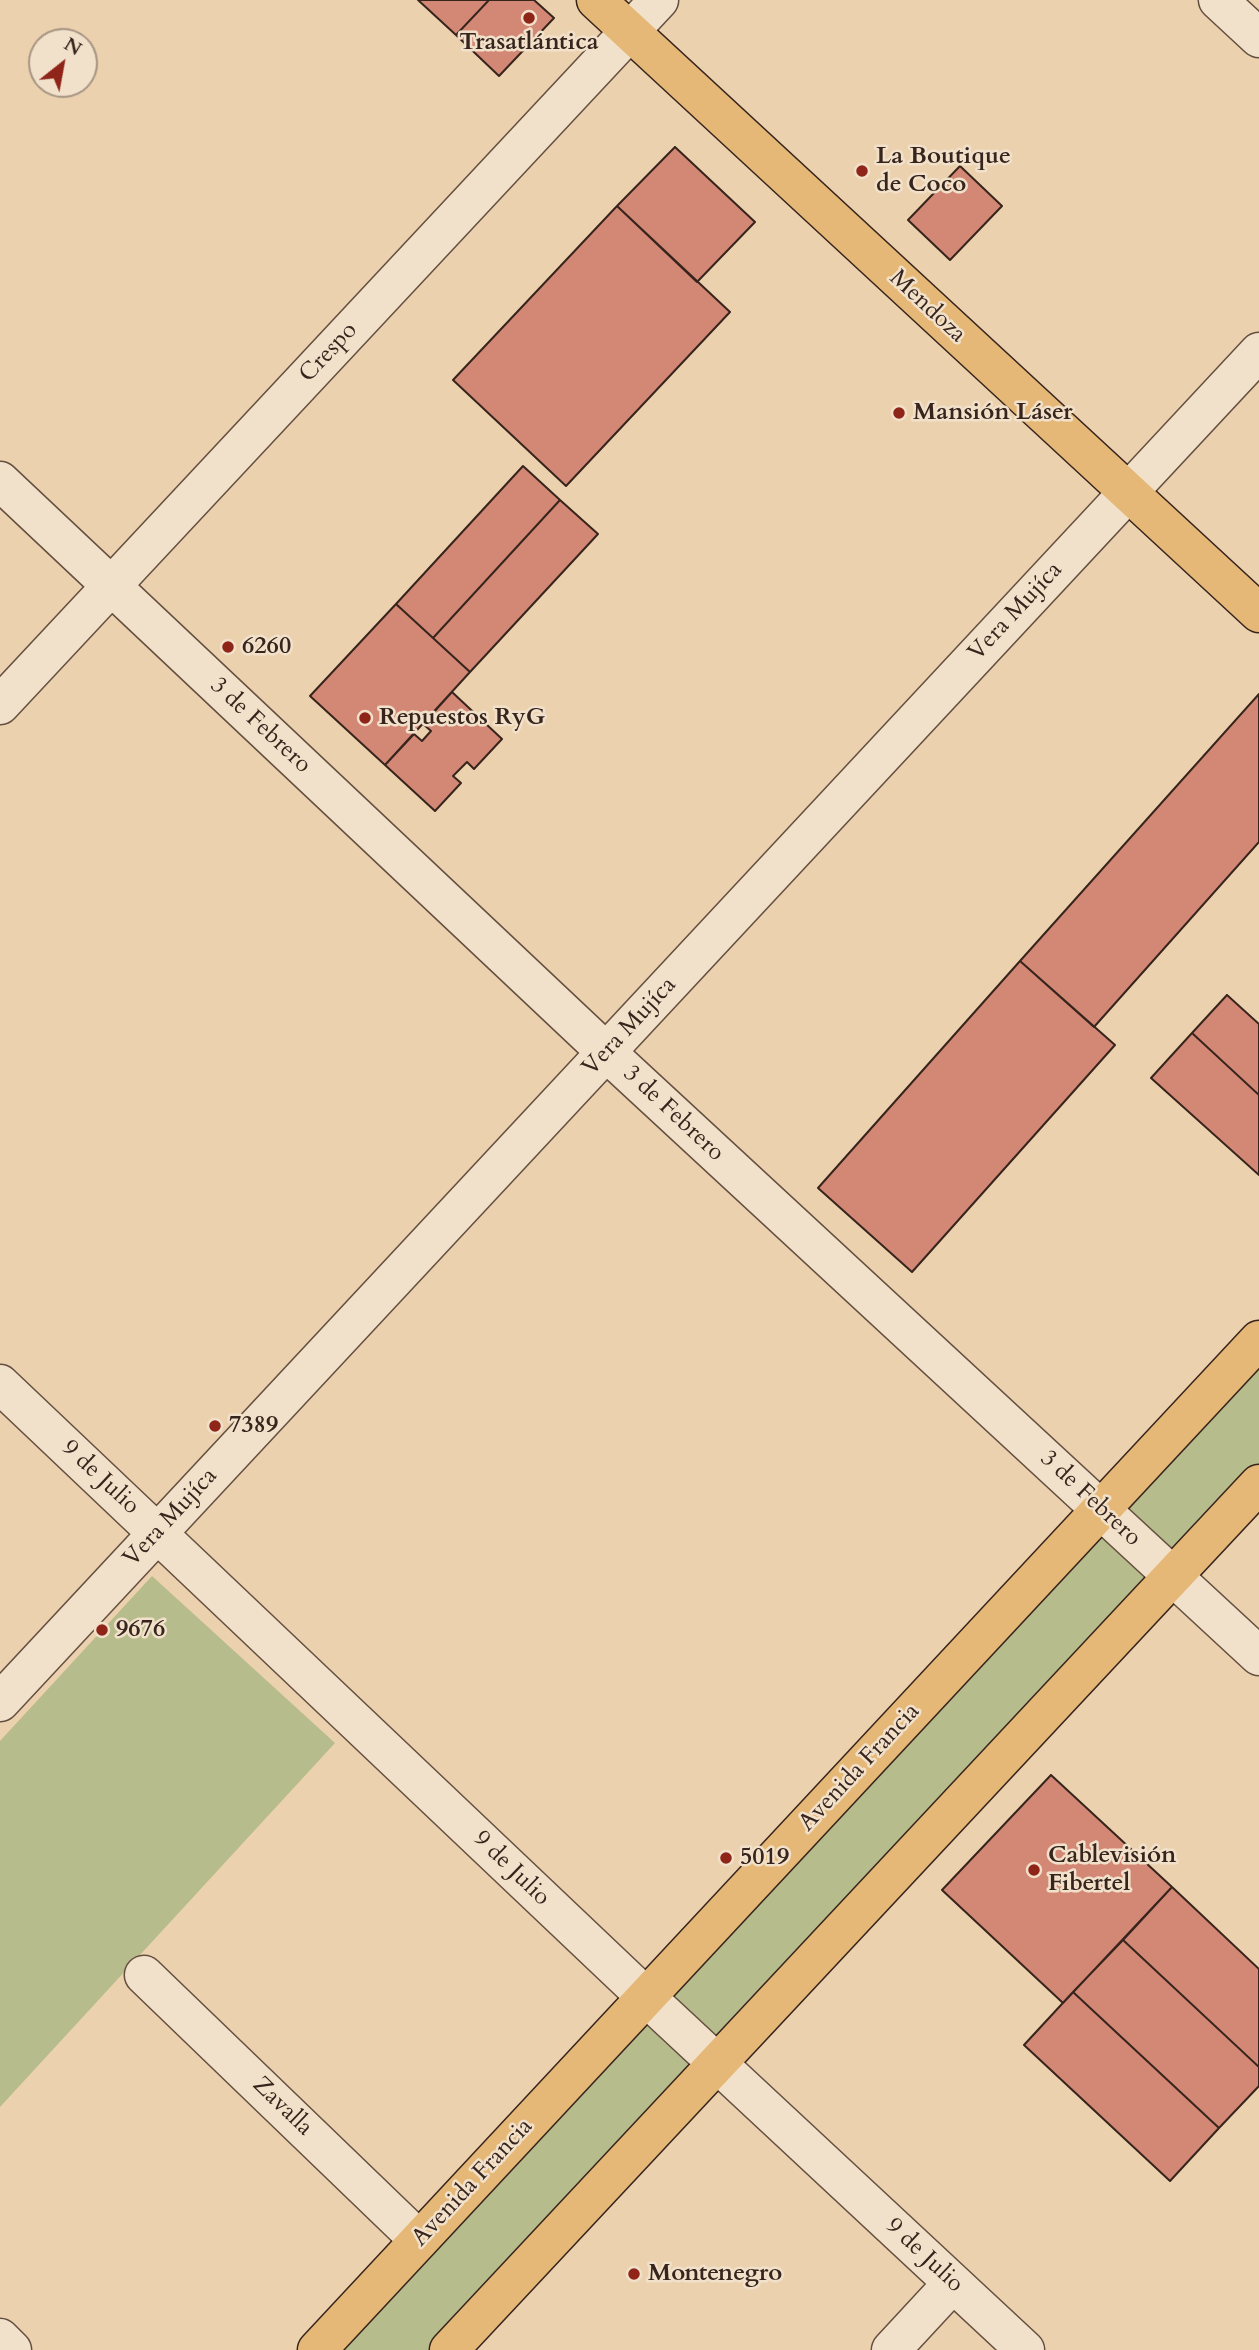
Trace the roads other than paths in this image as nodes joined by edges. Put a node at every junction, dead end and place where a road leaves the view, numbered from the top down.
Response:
1 (596, 0) edge
2 (659, 0) edge
3 (1218, 0) edge
4 (630, 31) junction
5 (1259, 38) edge
6 (1259, 352) edge
7 (0, 481) edge
8 (1128, 492) junction
9 (112, 586) junction
10 (1259, 614) edge
11 (0, 705) edge
12 (606, 1052) junction
13 (1259, 1340) edge
14 (0, 1384) edge
15 (1259, 1484) edge
16 (1101, 1509) junction
17 (158, 1532) junction
18 (1173, 1576) junction
19 (1259, 1656) edge
20 (0, 1702) edge
21 (145, 1975) dead end
22 (646, 1997) junction
23 (717, 2064) junction
24 (419, 2240) junction
25 (953, 2283) junction
26 (0, 2339) edge
27 (12, 2350) edge
28 (317, 2350) edge
29 (449, 2350) edge
30 (891, 2350) edge
31 (1025, 2350) edge

1 - 4 main road, Mendoza
2 - 4 street, Crespo
3 - 5 street
4 - 8 main road, Mendoza
4 - 9 street, Crespo
6 - 8 street, Vera Mujíca
7 - 9 street, 3 de Febrero
8 - 10 main road, Mendoza
8 - 12 street, Vera Mujíca
9 - 11 street, Crespo
9 - 12 street, 3 de Febrero
12 - 16 street, 3 de Febrero
12 - 17 street, Vera Mujíca
13 - 16 main road, Avenida Francia
14 - 17 street, 9 de Julio
15 - 18 main road
16 - 18 street, 3 de Febrero
16 - 22 main road, Avenida Francia
17 - 20 street, Vera Mujíca
17 - 22 street, 9 de Julio
18 - 19 street, 3 de Febrero
18 - 23 main road
21 - 24 street, Zavalla
22 - 23 street, 9 de Julio
22 - 24 main road, Avenida Francia
23 - 25 street, 9 de Julio
23 - 29 main road
24 - 28 main road, Avenida Francia
25 - 30 street
25 - 31 street, 9 de Julio
26 - 27 street

